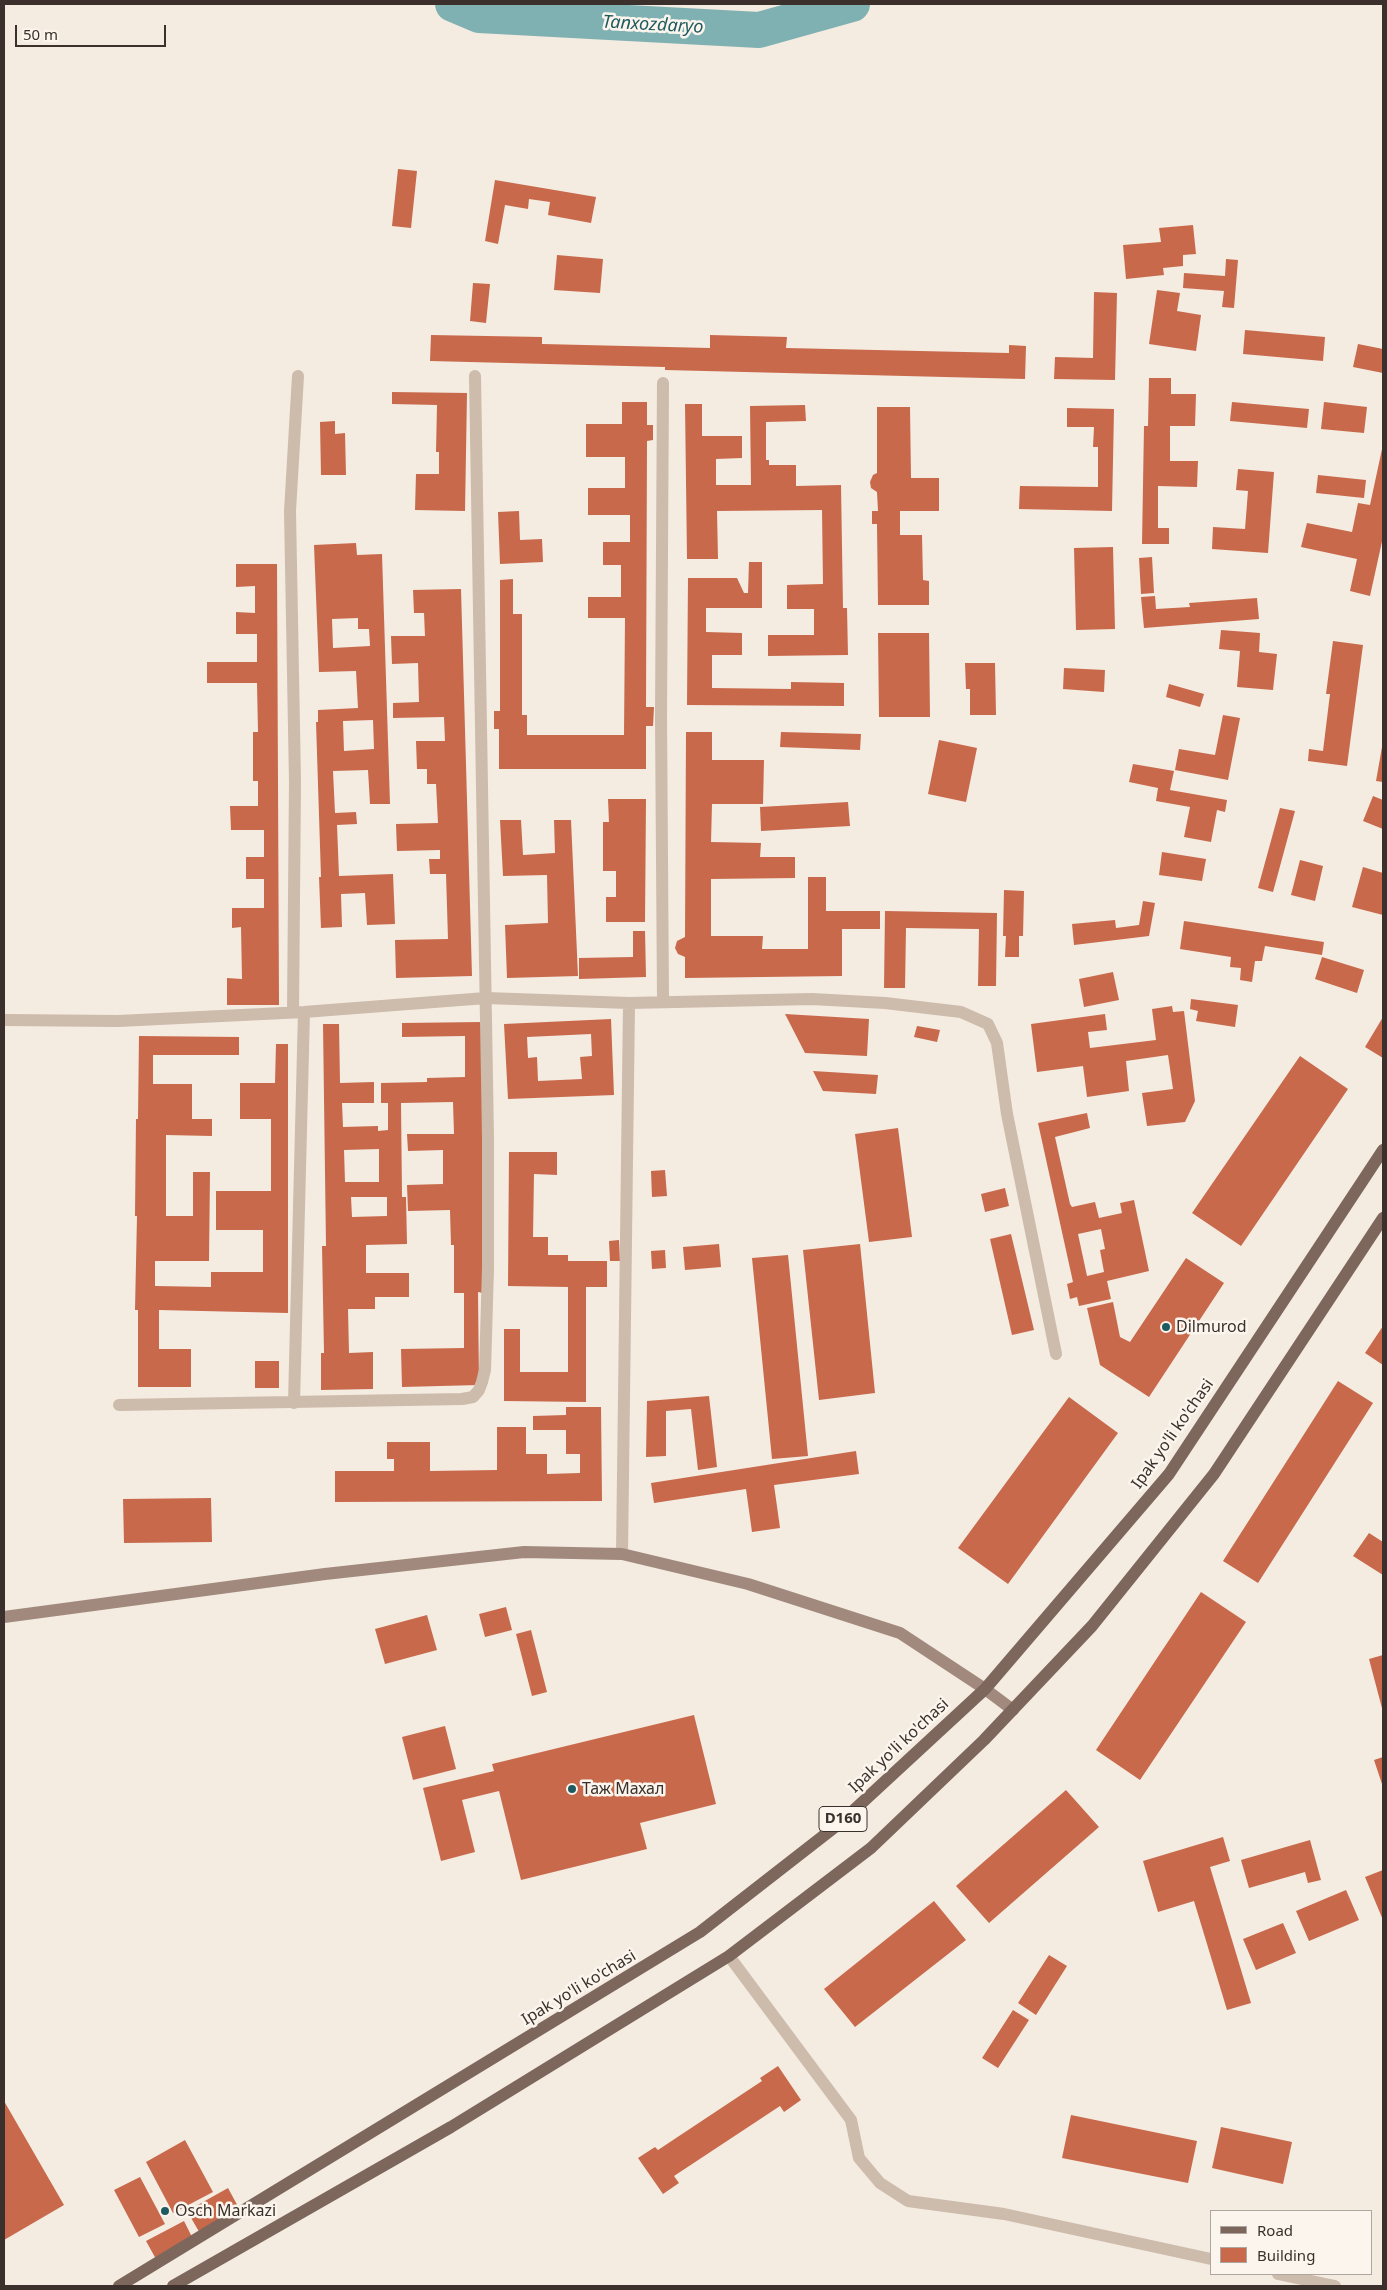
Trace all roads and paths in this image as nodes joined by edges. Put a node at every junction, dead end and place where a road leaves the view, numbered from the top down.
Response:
1 (298, 376) dead end
2 (475, 376) dead end
3 (664, 383) dead end
4 (486, 998) junction
5 (663, 1000) junction
6 (629, 1003) junction
7 (298, 1012) junction
8 (4, 1020) edge
9 (1383, 1150) edge
10 (1383, 1218) edge
11 (1056, 1354) dead end
12 (294, 1403) junction
13 (119, 1405) dead end
14 (622, 1554) junction
15 (4, 1617) edge
16 (985, 1689) junction
17 (1013, 1710) junction
18 (729, 1956) junction
19 (1210, 2259) edge
20 (1283, 2275) edge
21 (119, 2286) edge
22 (173, 2286) edge
23 (1335, 2286) edge

1 - 7 street
2 - 4 street
3 - 5 street
4 - 6 street
4 - 7 street
4 - 12 street
5 - 6 street
5 - 11 street
6 - 14 street
7 - 8 street
7 - 12 street
9 - 16 main road, Ipak yo'li ko'chasi / D160
10 - 17 main road, D160
12 - 13 street
14 - 15 main road
14 - 16 main road
16 - 17 main road
16 - 21 main road, Ipak yo'li ko'chasi / D160
17 - 18 main road, D160
18 - 19 street
18 - 22 main road, D160
20 - 23 street

